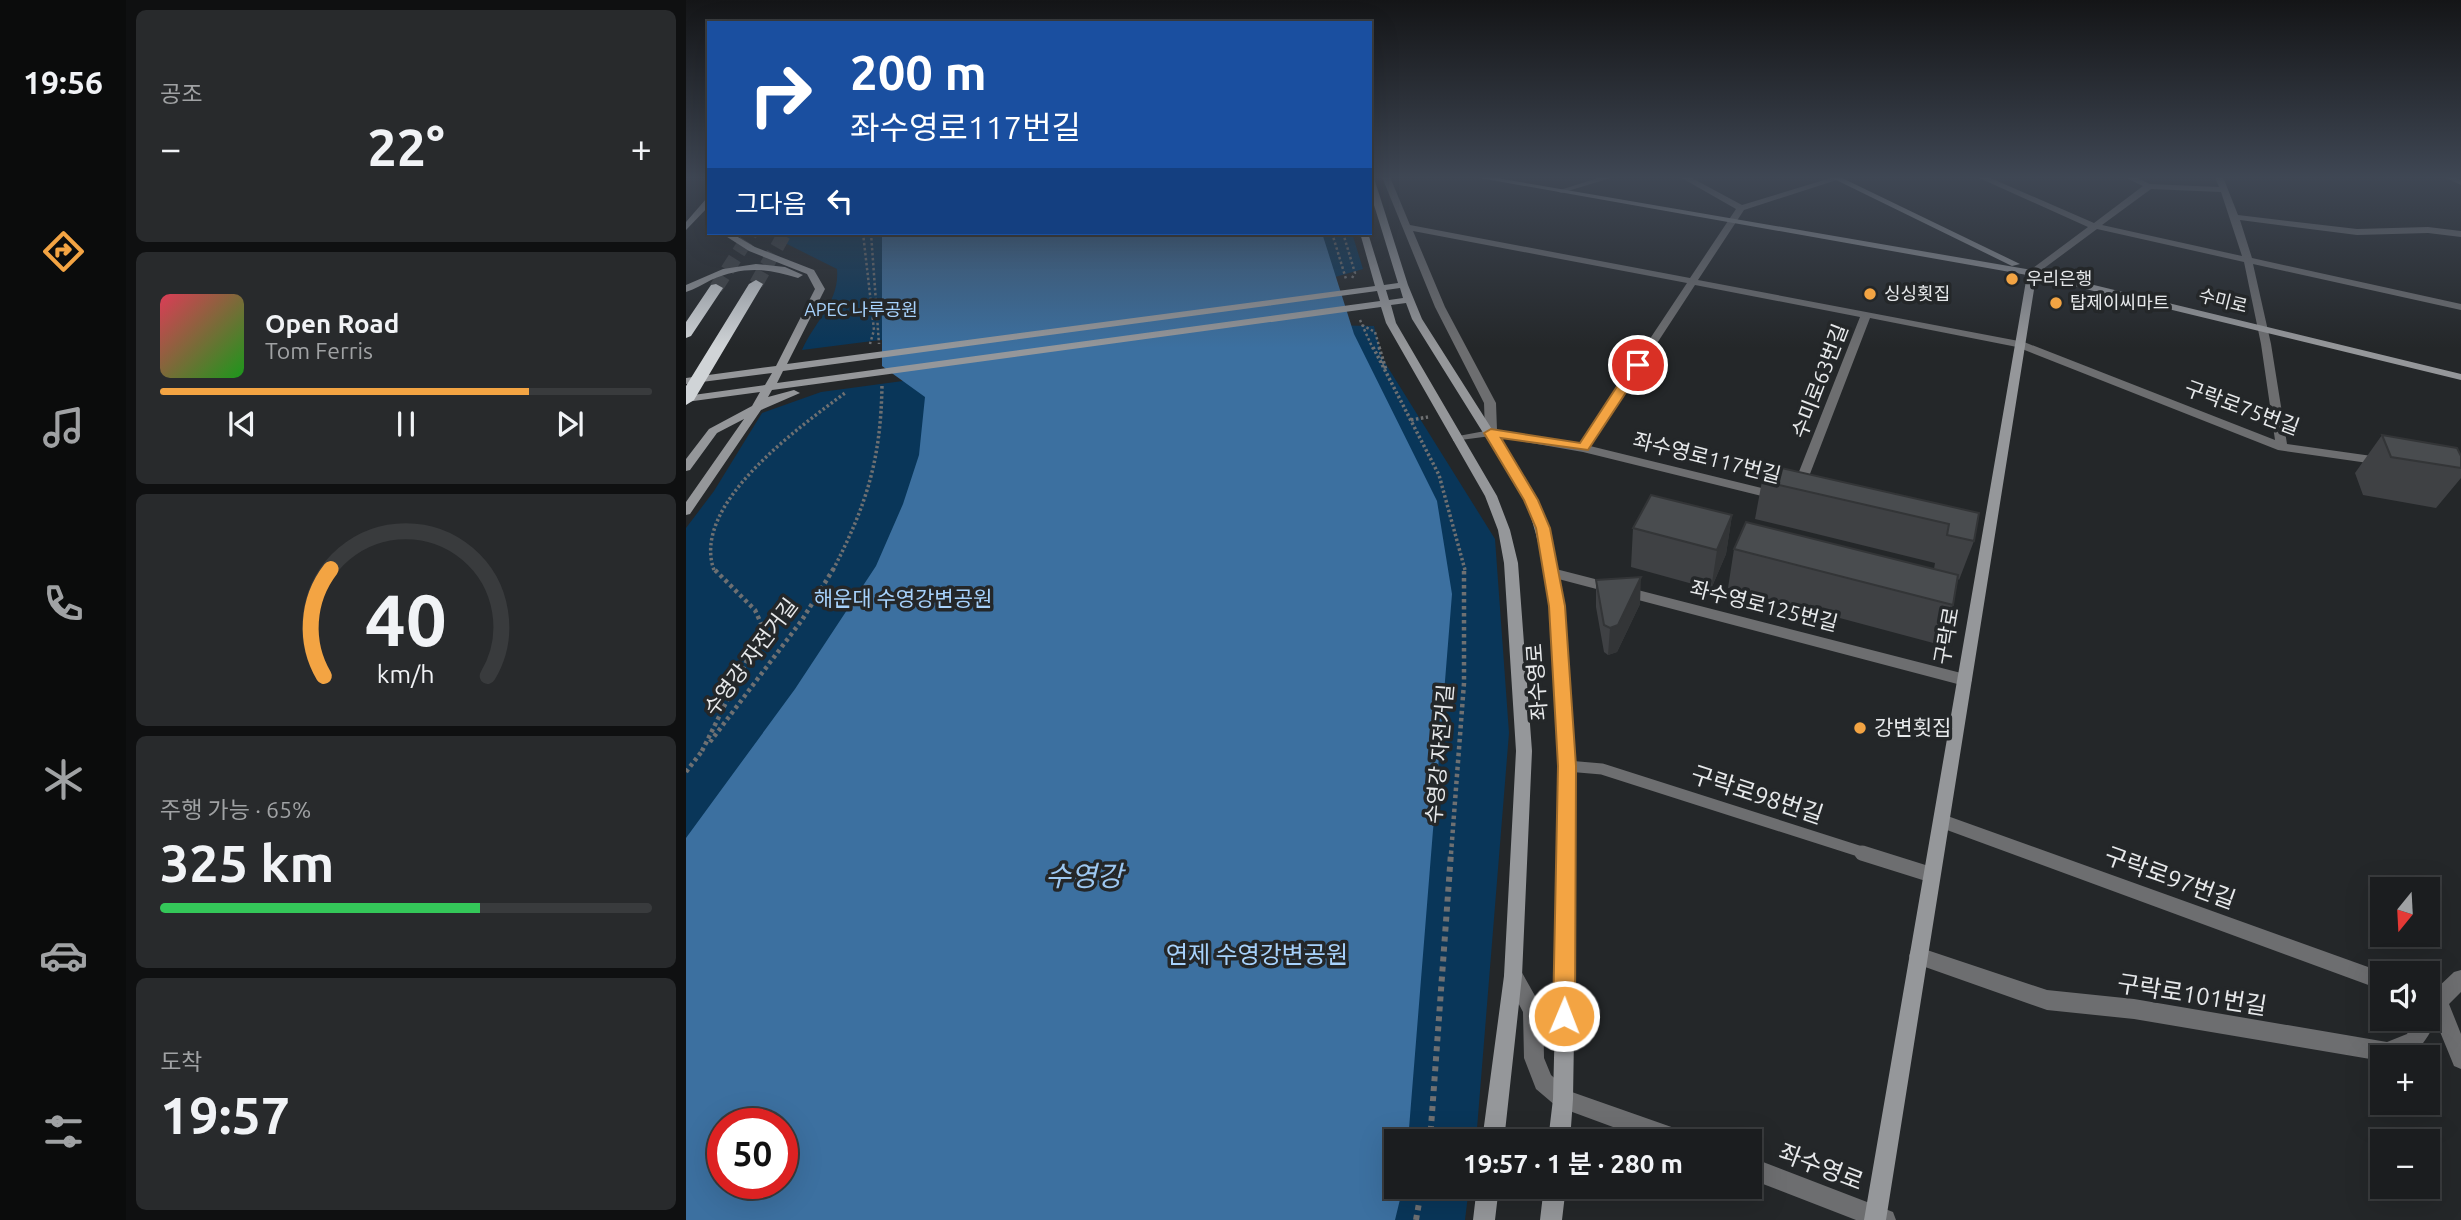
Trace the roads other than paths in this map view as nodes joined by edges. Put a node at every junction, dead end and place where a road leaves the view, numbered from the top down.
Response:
1 (1388, 234) edge
2 (1410, 234) edge
3 (1444, 234) edge
4 (1723, 234) edge
5 (1807, 234) edge
6 (1953, 234) edge
7 (2084, 234) edge
8 (2129, 234) edge
9 (2239, 234) edge
10 (728, 235) edge
11 (1365, 235) edge
12 (2248, 261) junction
13 (2032, 273) junction
14 (1692, 281) junction
15 (755, 284) tunnel mouth
16 (716, 288) tunnel mouth
17 (686, 289) edge
18 (820, 289) junction
19 (1406, 292) junction
20 (1382, 296) junction
21 (2461, 307) edge
22 (1866, 315) junction
23 (2264, 329) junction
24 (686, 333) edge
25 (2020, 344) junction
26 (859, 377) junction
27 (2461, 377) edge
28 (686, 381) edge
29 (686, 399) edge
30 (1491, 433) junction
31 (1457, 439) junction
32 (1583, 447) junction
33 (2282, 447) junction
34 (2392, 462) edge
35 (686, 467) edge
36 (1801, 501) joint
37 (686, 511) edge
38 (1552, 573) junction
39 (1965, 680) junction
40 (1567, 766) junction
41 (1942, 821) junction
42 (1932, 876) junction
43 (1918, 956) junction
44 (1513, 976) junction
45 (2370, 977) edge
46 (2461, 979) edge
47 (2440, 994) edge
48 (2440, 1014) edge
49 (2419, 1031) edge
50 (2461, 1059) edge
51 (1563, 1099) junction
52 (1494, 1129) edge
53 (1560, 1129) edge
54 (1647, 1129) edge
55 (1762, 1173) edge
56 (1486, 1199) edge
57 (1553, 1199) edge
58 (1878, 1219) edge
59 (1484, 1220) edge
60 (1551, 1220) edge

1 - 19 main road, 좌수영로
2 - 30 street
3 - 14 street, 구락로75번길
4 - 14 street
5 - 13 main road, 수미로
6 - 13 main road
7 - 13 street
8 - 12 street
9 - 12 street
10 - 18 main road
11 - 20 main road, 좌수영로
12 - 21 street
12 - 23 street
13 - 23 main road, 수미로
13 - 25 main road, 구락로
14 - 22 street, 구락로75번길
14 - 32 street
15 - 29 highway
16 - 24 highway
17 - 18 main road
18 - 37 main road
19 - 20 main road
19 - 20 main road
19 - 30 main road, 좌수영로
20 - 26 main road
20 - 28 main road
20 - 31 main road, 좌수영로
22 - 25 street, 구락로75번길
22 - 36 street, 수미로63번길
23 - 27 main road, 수미로
23 - 33 street
25 - 33 street, 구락로75번길
25 - 39 main road, 구락로
26 - 29 main road
26 - 35 main road
30 - 31 street, 좌수영로117번길
30 - 32 street, 좌수영로117번길
30 - 38 main road, 좌수영로
31 - 44 main road, 좌수영로
32 - 36 street, 좌수영로117번길
33 - 34 street, 구락로75번길
38 - 39 street, 좌수영로125번길
38 - 40 main road, 좌수영로
39 - 41 main road, 구락로
40 - 42 lane, 구락로98번길
40 - 51 main road, 좌수영로
41 - 42 main road, 구락로
41 - 45 street, 구락로97번길
42 - 43 main road, 구락로
43 - 49 street, 구락로101번길
43 - 58 main road, 구락로
44 - 51 street
44 - 52 main road, 좌수영로
46 - 47 street
48 - 50 street
51 - 53 main road, 좌수영로
51 - 54 street
55 - 58 street, 좌수영로
56 - 59 main road
57 - 60 main road

